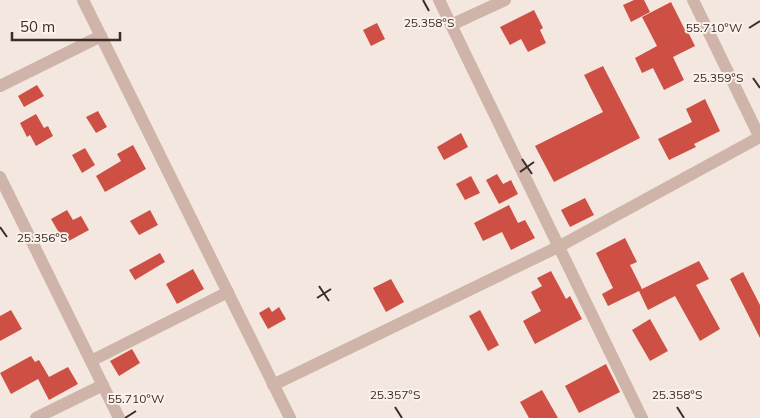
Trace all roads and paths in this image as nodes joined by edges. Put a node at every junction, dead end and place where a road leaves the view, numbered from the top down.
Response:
1 (83, 0) edge
2 (439, 0) edge
3 (505, 0) edge
4 (693, 0) edge
5 (451, 24) junction
6 (101, 36) junction
7 (0, 86) edge
8 (760, 137) edge
9 (0, 176) edge
10 (560, 246) junction
11 (228, 292) junction
12 (91, 361) junction
13 (103, 385) junction
14 (273, 385) junction
15 (36, 418) edge
16 (119, 418) edge
17 (290, 418) edge
18 (642, 418) edge

1 - 6 street
2 - 5 street
3 - 5 street
4 - 8 street
5 - 10 street
6 - 7 street
6 - 11 street
8 - 10 street
9 - 12 street
10 - 14 street
10 - 18 street
11 - 12 street
11 - 14 street
12 - 13 street
13 - 15 street
13 - 16 street
14 - 17 street

